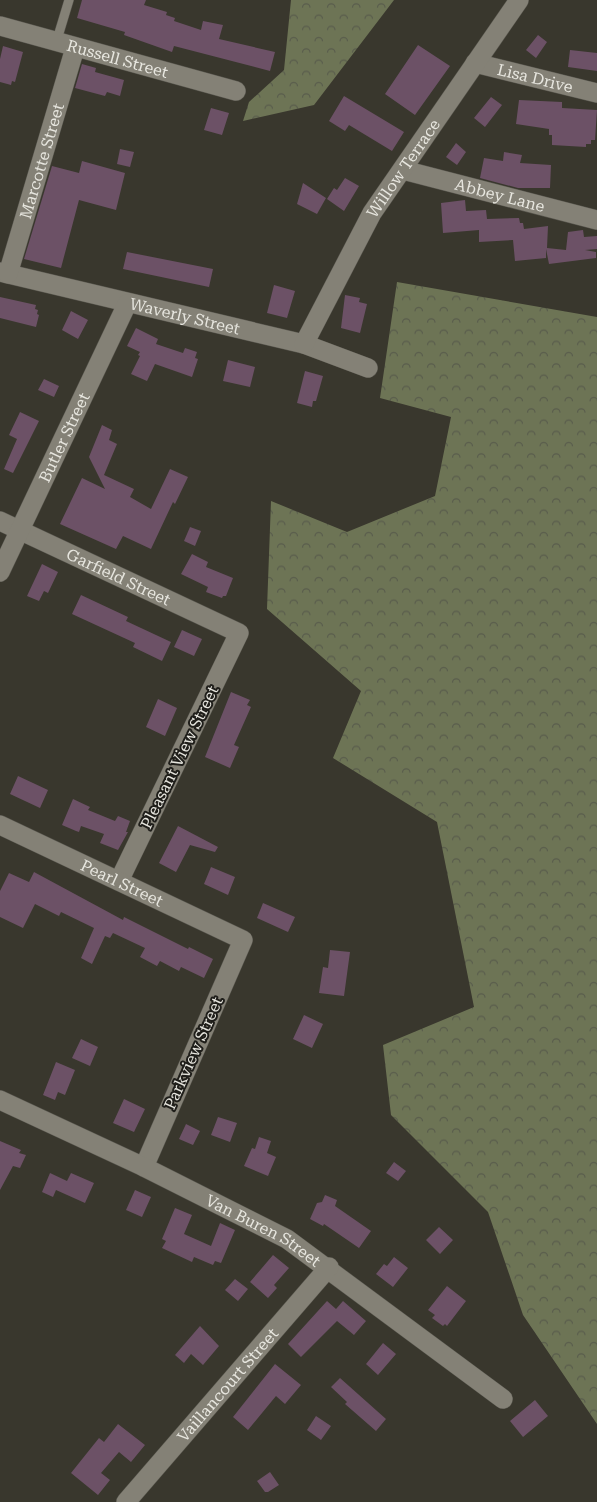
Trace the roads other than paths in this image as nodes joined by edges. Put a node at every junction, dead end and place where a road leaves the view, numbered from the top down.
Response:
1 (68, 0) edge
2 (519, 0) edge
3 (0, 26) edge
4 (56, 43) junction
5 (75, 48) junction
6 (476, 63) junction
7 (236, 91) dead end
8 (597, 93) edge
9 (402, 170) junction
10 (597, 220) edge
11 (4, 273) edge
12 (127, 304) junction
13 (304, 344) junction
14 (368, 368) dead end
15 (0, 521) edge
16 (20, 530) junction
17 (0, 572) edge
18 (239, 633) joint
19 (0, 826) edge
20 (119, 882) junction
21 (243, 940) joint
22 (0, 1100) edge
23 (144, 1167) junction
24 (329, 1268) junction
25 (503, 1399) dead end
26 (126, 1502) edge

1 - 4 lane
2 - 6 street, Willow Terrace
3 - 4 street, Russell Street
4 - 5 street, Russell Street
5 - 7 street, Russell Street
5 - 11 street, Marcotte Street
6 - 8 street, Lisa Drive
6 - 9 street, Willow Terrace
9 - 10 street, Abbey Lane
9 - 13 street, Willow Terrace
11 - 12 street, Waverly Street
12 - 13 street, Waverly Street
12 - 16 street, Butler Street
13 - 14 street, Waverly Street
15 - 16 street, Garfield Street
16 - 17 street, Butler Street
16 - 18 street, Garfield Street
18 - 20 street, Pleasant View Street
19 - 20 street, Pearl Street
20 - 21 street, Pearl Street
21 - 23 street, Parkview Street
22 - 23 street, Van Buren Street
23 - 24 street, Van Buren Street
24 - 25 street, Van Buren Street
24 - 26 street, Vaillancourt Street

